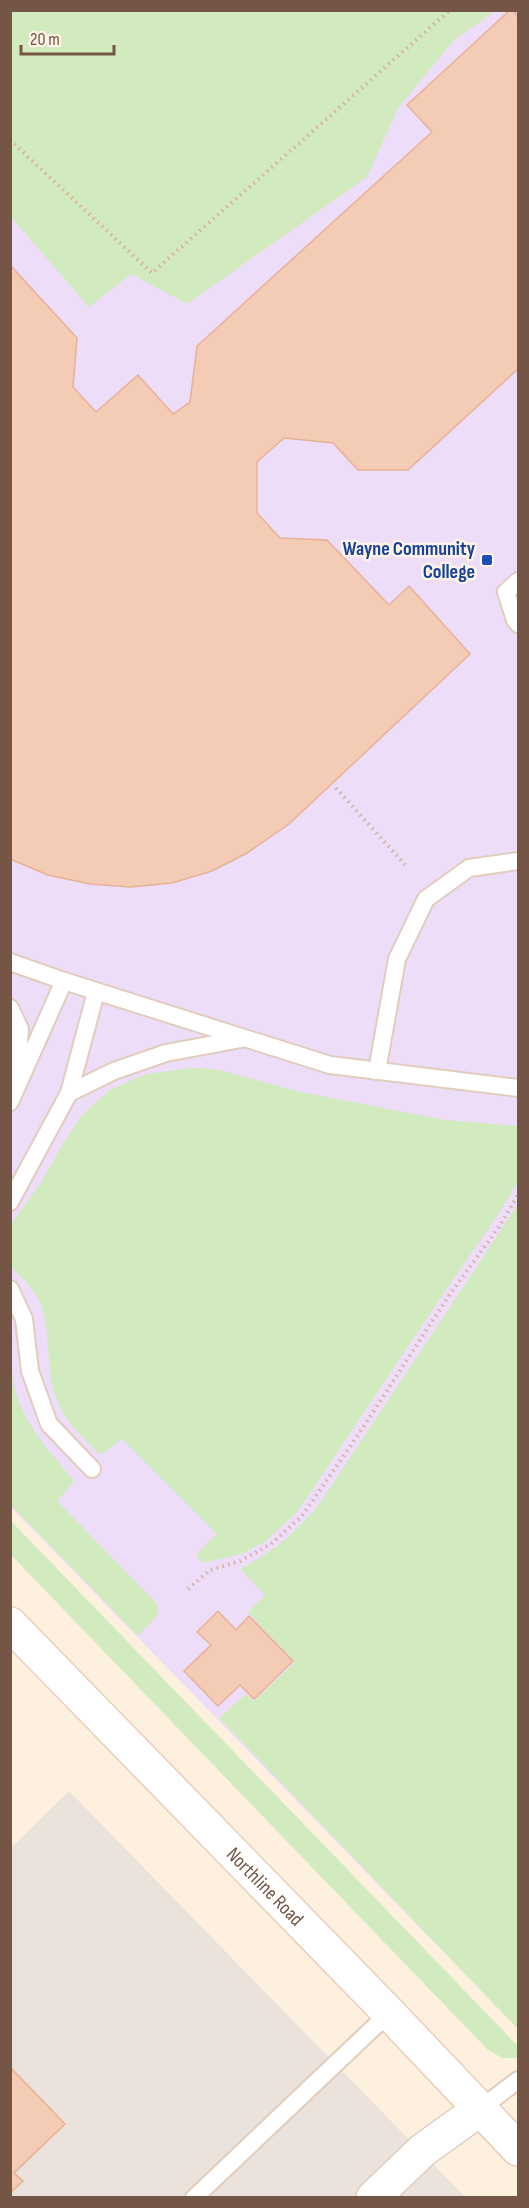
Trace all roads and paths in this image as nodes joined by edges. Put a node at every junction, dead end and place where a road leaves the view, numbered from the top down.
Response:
1 (450, 10) edge
2 (10, 140) edge
3 (519, 581) edge
4 (519, 624) edge
5 (336, 788) dead end
6 (518, 861) edge
7 (408, 868) dead end
8 (10, 962) edge
9 (64, 981) junction
10 (96, 992) junction
11 (10, 1008) edge
12 (244, 1039) junction
13 (377, 1071) junction
14 (519, 1088) edge
15 (69, 1093) junction
16 (13, 1097) edge
17 (519, 1195) edge
18 (10, 1202) edge
19 (10, 1289) edge
20 (92, 1469) dead end
21 (188, 1589) dead end
22 (10, 1624) edge
23 (389, 2013) junction
24 (519, 2080) edge
25 (480, 2109) junction
26 (519, 2149) edge
27 (194, 2198) edge
28 (373, 2198) edge

1 - 2 path
3 - 4 lane
5 - 7 path
6 - 13 lane
8 - 9 lane
9 - 10 lane
9 - 16 lane
10 - 12 lane
10 - 15 lane
11 - 16 lane
12 - 13 lane
12 - 15 lane
13 - 14 lane
15 - 18 lane
17 - 21 path
19 - 20 lane
22 - 23 main road, Northline Road
23 - 25 main road, Northline Road
23 - 27 lane
24 - 25 lane
25 - 26 main road, Northline Road
25 - 28 main road

